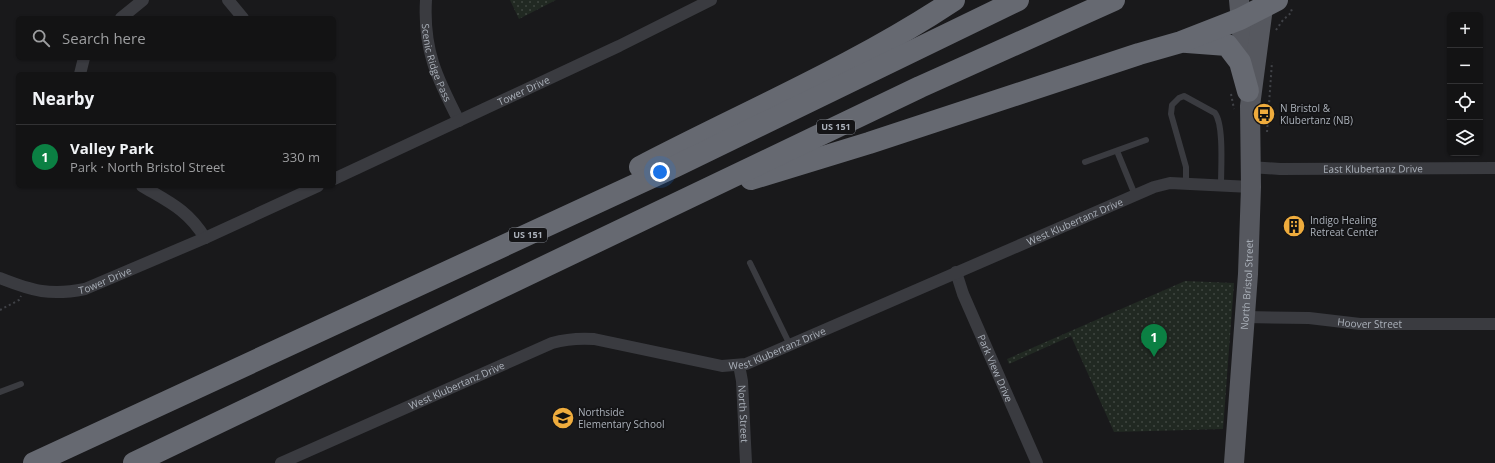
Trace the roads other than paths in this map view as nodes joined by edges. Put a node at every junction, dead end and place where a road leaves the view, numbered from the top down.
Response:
1 (143, 0) edge
2 (228, 0) edge
3 (426, 0) edge
4 (711, 0) edge
5 (954, 0) edge
6 (1018, 0) edge
7 (1114, 0) edge
8 (1274, 3) edge
9 (1239, 10) edge
10 (123, 16) edge
11 (241, 16) edge
12 (1181, 42) junction
13 (84, 60) edge
14 (80, 72) edge
15 (1249, 99) junction
16 (459, 121) junction
17 (1146, 140) dead end
18 (1117, 151) junction
19 (1085, 162) dead end
20 (1495, 168) edge
21 (1251, 177) junction
22 (336, 178) edge
23 (1186, 183) junction
24 (1222, 185) junction
25 (145, 188) edge
26 (314, 188) edge
27 (1135, 195) junction
28 (205, 238) junction
29 (560, 260) junction
30 (750, 263) dead end
31 (956, 272) junction
32 (0, 278) edge
33 (419, 285) junction
34 (1244, 316) junction
35 (1495, 324) edge
36 (790, 345) junction
37 (739, 365) junction
38 (21, 384) dead end
39 (0, 392) edge
40 (34, 463) edge
41 (134, 463) edge
42 (281, 463) edge
43 (746, 463) edge
44 (1037, 463) edge
45 (1234, 463) edge

1 - 10 street
2 - 11 street
3 - 16 street, Scenic Ridge Pass
4 - 16 street, Tower Drive
5 - 33 highway
6 - 33 highway, US 151
7 - 29 highway, US 151
8 - 9 highway
8 - 15 main road, North Bristol Street
9 - 12 highway
9 - 15 main road, North Bristol Street
12 - 15 highway
12 - 29 highway
13 - 14 street
15 - 21 main road, North Bristol Street
16 - 22 street, Tower Drive
17 - 18 lane
18 - 19 lane
18 - 27 lane
20 - 21 street, East Klubertanz Drive
21 - 24 street, West Klubertanz Drive
21 - 34 main road, North Bristol Street
23 - 24 street, West Klubertanz Drive
23 - 24 lane
23 - 27 street, West Klubertanz Drive
25 - 28 street
26 - 28 street, Tower Drive
27 - 31 street, West Klubertanz Drive
28 - 32 street, Tower Drive
29 - 41 highway, US 151
30 - 36 lane
31 - 36 street, West Klubertanz Drive
31 - 44 street, Park View Drive
33 - 40 highway, US 151
34 - 35 street, Hoover Street
34 - 45 main road, North Bristol Street
36 - 37 street, West Klubertanz Drive
37 - 42 street, West Klubertanz Drive
37 - 43 street, North Street
38 - 39 lane

